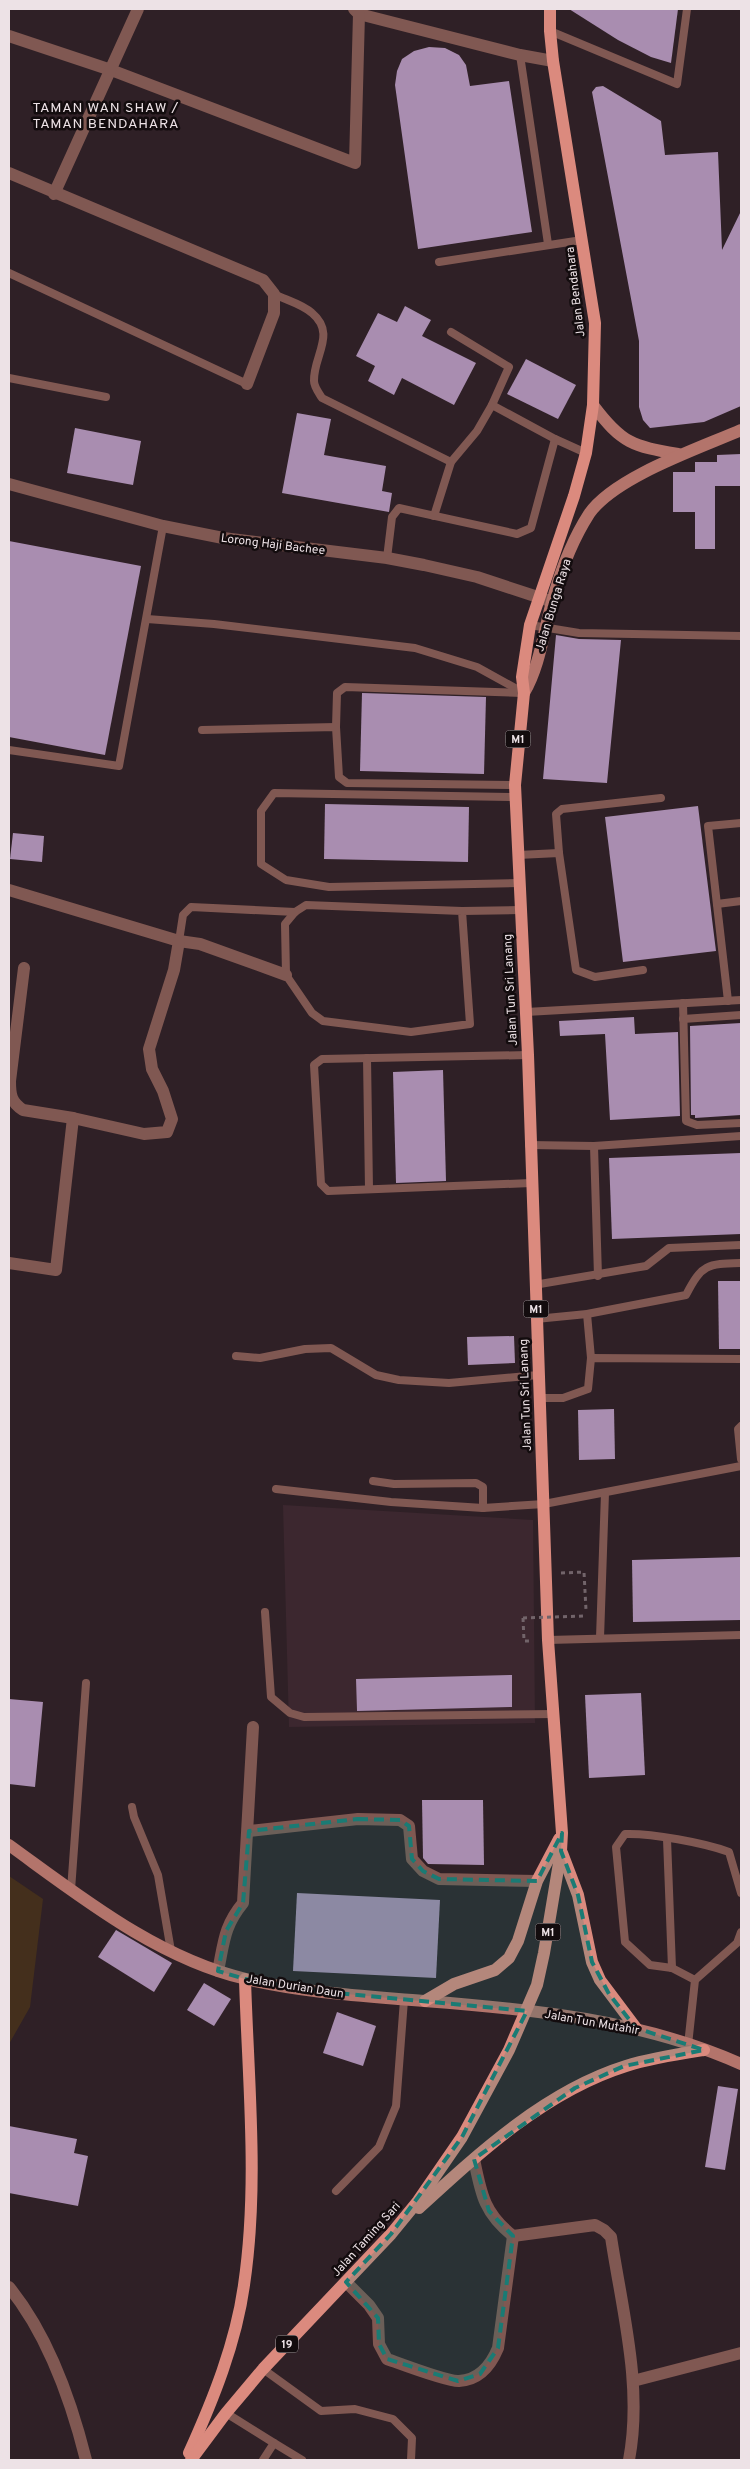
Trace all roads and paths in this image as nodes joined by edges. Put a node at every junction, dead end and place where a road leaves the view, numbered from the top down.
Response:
1 (138, 9) edge
2 (550, 9) edge
3 (687, 9) edge
4 (357, 12) edge
5 (550, 31) junction
6 (9, 36) edge
7 (520, 55) junction
8 (553, 61) junction
9 (111, 70) junction
10 (9, 173) edge
11 (54, 194) junction
12 (582, 240) junction
13 (548, 244) junction
14 (439, 262) dead end
15 (9, 273) edge
16 (274, 294) junction
17 (451, 332) dead end
18 (9, 378) edge
19 (247, 384) joint
20 (106, 397) dead end
21 (492, 405) junction
22 (593, 405) junction
23 (741, 430) edge
24 (555, 439) junction
25 (586, 453) junction
26 (678, 454) junction
27 (452, 462) junction
28 (9, 484) edge
29 (434, 516) junction
30 (163, 526) junction
31 (388, 558) junction
32 (538, 598) junction
33 (552, 602) junction
34 (146, 619) junction
35 (530, 625) junction
36 (544, 627) junction
37 (741, 636) edge
38 (524, 693) junction
39 (336, 727) junction
40 (202, 730) dead end
41 (9, 750) edge
42 (515, 791) junction
43 (661, 798) dead end
44 (741, 823) edge
45 (559, 853) junction
46 (518, 855) junction
47 (519, 883) junction
48 (9, 890) edge
49 (741, 901) edge
50 (717, 904) junction
51 (520, 910) junction
52 (462, 911) junction
53 (295, 912) junction
54 (179, 941) junction
55 (24, 968) dead end
56 (643, 970) dead end
57 (286, 975) junction
58 (741, 1000) edge
59 (728, 1001) junction
60 (683, 1003) junction
61 (526, 1012) junction
62 (741, 1016) edge
63 (683, 1019) junction
64 (528, 1055) junction
65 (367, 1058) junction
66 (13, 1105) edge
67 (73, 1118) junction
68 (741, 1123) edge
69 (741, 1136) edge
70 (529, 1145) junction
71 (594, 1146) junction
72 (531, 1183) junction
73 (369, 1189) junction
74 (741, 1245) edge
75 (741, 1263) edge
76 (9, 1264) edge
77 (598, 1276) junction
78 (534, 1285) junction
79 (587, 1314) junction
80 (536, 1319) junction
81 (236, 1356) dead end
82 (591, 1358) junction
83 (741, 1360) edge
84 (538, 1375) junction
85 (539, 1398) junction
86 (741, 1426) edge
87 (741, 1459) edge
88 (741, 1466) edge
89 (373, 1480) dead end
90 (276, 1489) dead end
91 (605, 1494) junction
92 (544, 1504) junction
93 (483, 1508) junction
94 (546, 1573) junction
95 (265, 1612) dead end
96 (741, 1635) edge
97 (600, 1638) junction
98 (548, 1640) junction
99 (86, 1683) dead end
100 (554, 1714) junction
101 (253, 1727) dead end
102 (132, 1807) dead end
103 (249, 1831) junction
104 (562, 1833) junction
105 (667, 1839) junction
106 (9, 1845) edge
107 (561, 1851) junction
108 (537, 1881) junction
109 (71, 1890) junction
110 (741, 1893) edge
111 (741, 1932) edge
112 (171, 1951) junction
113 (672, 1968) junction
114 (218, 1971) junction
115 (245, 1979) junction
116 (695, 1980) junction
117 (404, 2000) junction
118 (425, 2001) junction
119 (527, 2011) junction
120 (636, 2028) junction
121 (688, 2045) junction
122 (704, 2050) junction
123 (741, 2064) edge
124 (474, 2159) junction
125 (336, 2191) dead end
126 (391, 2234) junction
127 (513, 2236) junction
128 (346, 2282) junction
129 (9, 2287) edge
130 (741, 2353) edge
131 (263, 2369) junction
132 (634, 2381) junction
133 (226, 2413) junction
134 (274, 2443) junction
135 (86, 2460) edge
136 (186, 2460) edge
137 (191, 2460) edge
138 (263, 2460) edge
139 (302, 2460) edge
140 (411, 2460) edge
141 (629, 2460) edge

1 - 9 street
2 - 5 main road, Jalan Bendahara
3 - 5 lane
4 - 7 street
4 - 9 street
5 - 8 main road, Jalan Bendahara
6 - 9 street
7 - 8 street
7 - 13 lane
8 - 12 main road, Jalan Bendahara
9 - 11 street
10 - 11 street
11 - 16 street
12 - 13 lane
12 - 22 main road, Jalan Bendahara
13 - 14 lane
15 - 19 lane
16 - 19 street
16 - 27 lane
17 - 21 lane
18 - 20 lane
21 - 24 lane
21 - 27 lane
22 - 25 main road, Jalan Bendahara
22 - 26 street
23 - 26 street, Jalan Bunga Raya
24 - 25 lane
24 - 29 lane
25 - 32 main road, Jalan Bendahara
26 - 33 street, Jalan Bunga Raya
27 - 29 lane
28 - 30 street, Lorong Haji Bachee
29 - 31 lane
30 - 31 street, Lorong Haji Bachee
30 - 34 lane
31 - 32 street, Lorong Haji Bachee
32 - 33 street, Lorong Haji Bachee
32 - 35 main road, Jalan Bendahara
33 - 36 street, Jalan Bunga Raya
34 - 38 lane
34 - 41 lane
35 - 36 lane
35 - 38 main road, Jalan Tun Sri Lanang / M1
36 - 37 lane
36 - 38 street, Jalan Bunga Raya
38 - 39 lane
38 - 42 main road, Jalan Tun Sri Lanang / M1
39 - 40 lane
39 - 42 lane
42 - 46 main road, Jalan Tun Sri Lanang / M1
42 - 47 lane
43 - 45 lane
44 - 50 lane
45 - 46 lane
45 - 56 lane
46 - 47 main road, Jalan Tun Sri Lanang / M1
47 - 51 main road, Jalan Tun Sri Lanang / M1
48 - 54 street
49 - 50 lane
50 - 59 lane
51 - 52 lane
51 - 61 main road, Jalan Tun Sri Lanang / M1
52 - 53 lane
52 - 57 lane
53 - 54 lane
53 - 57 lane
54 - 57 street
54 - 67 street
55 - 66 street
58 - 59 lane
59 - 60 lane
60 - 61 lane
60 - 63 lane
61 - 64 main road, Jalan Tun Sri Lanang / M1
62 - 63 lane
63 - 68 lane
64 - 65 lane
64 - 70 main road, Jalan Tun Sri Lanang / M1
65 - 73 lane
65 - 73 lane
66 - 67 street
67 - 76 street
69 - 71 lane
70 - 71 lane
70 - 72 main road, Jalan Tun Sri Lanang / M1
71 - 77 lane
72 - 73 lane
72 - 78 main road, Jalan Tun Sri Lanang / M1
74 - 77 lane
75 - 79 lane
77 - 78 lane
78 - 80 main road, Jalan Tun Sri Lanang / M1
79 - 80 lane
79 - 82 lane
80 - 84 main road, Jalan Tun Sri Lanang / M1
81 - 84 lane
82 - 83 lane
82 - 85 lane
84 - 85 main road, Jalan Tun Sri Lanang / M1
85 - 92 main road, Jalan Tun Sri Lanang / M1
86 - 87 lane
88 - 91 lane
89 - 93 lane
90 - 93 lane
91 - 92 lane
91 - 97 lane
92 - 93 lane
92 - 94 main road, Jalan Tun Sri Lanang / M1
94 - 98 main road, Jalan Tun Sri Lanang / M1
94 - 98 path, bridge
95 - 100 lane
96 - 97 lane
97 - 98 lane
98 - 100 main road, Jalan Tun Sri Lanang / M1
99 - 109 lane
100 - 104 main road, Jalan Tun Sri Lanang / M1
101 - 103 street
102 - 112 lane
103 - 108 street
103 - 114 street
104 - 107 main road, Jalan Tun Sri Lanang / M1
104 - 108 main road
105 - 110 lane
105 - 113 lane
105 - 113 lane
106 - 109 street, Jalan Durian Daun
107 - 119 main road, Jalan Tun Sri Lanang / M1
107 - 120 main road
108 - 118 main road
109 - 112 street, Jalan Durian Daun
111 - 116 lane
112 - 114 street, Jalan Durian Daun
113 - 116 lane
114 - 115 street, Jalan Durian Daun
115 - 117 street, Jalan Durian Daun
115 - 136 main road
116 - 121 lane
117 - 118 street, Jalan Durian Daun
117 - 125 lane
118 - 119 street, Jalan Durian Daun
119 - 120 street, Jalan Tun Mutahir
119 - 126 main road, Jalan Taming Sari / 19
120 - 121 street, Jalan Tun Mutahir
121 - 122 street, Jalan Tun Mutahir
122 - 123 street, Jalan Tun Mutahir
122 - 124 main road
124 - 126 main road
124 - 127 street
126 - 128 main road, Jalan Taming Sari / 19
127 - 128 street
127 - 132 street
128 - 131 main road, Jalan Taming Sari / 19
129 - 135 street
130 - 132 street
131 - 133 main road, Jalan Taming Sari / 19
131 - 140 lane
132 - 141 street
133 - 134 lane
133 - 137 main road, Jalan Taming Sari / 19
134 - 138 lane
134 - 139 lane

